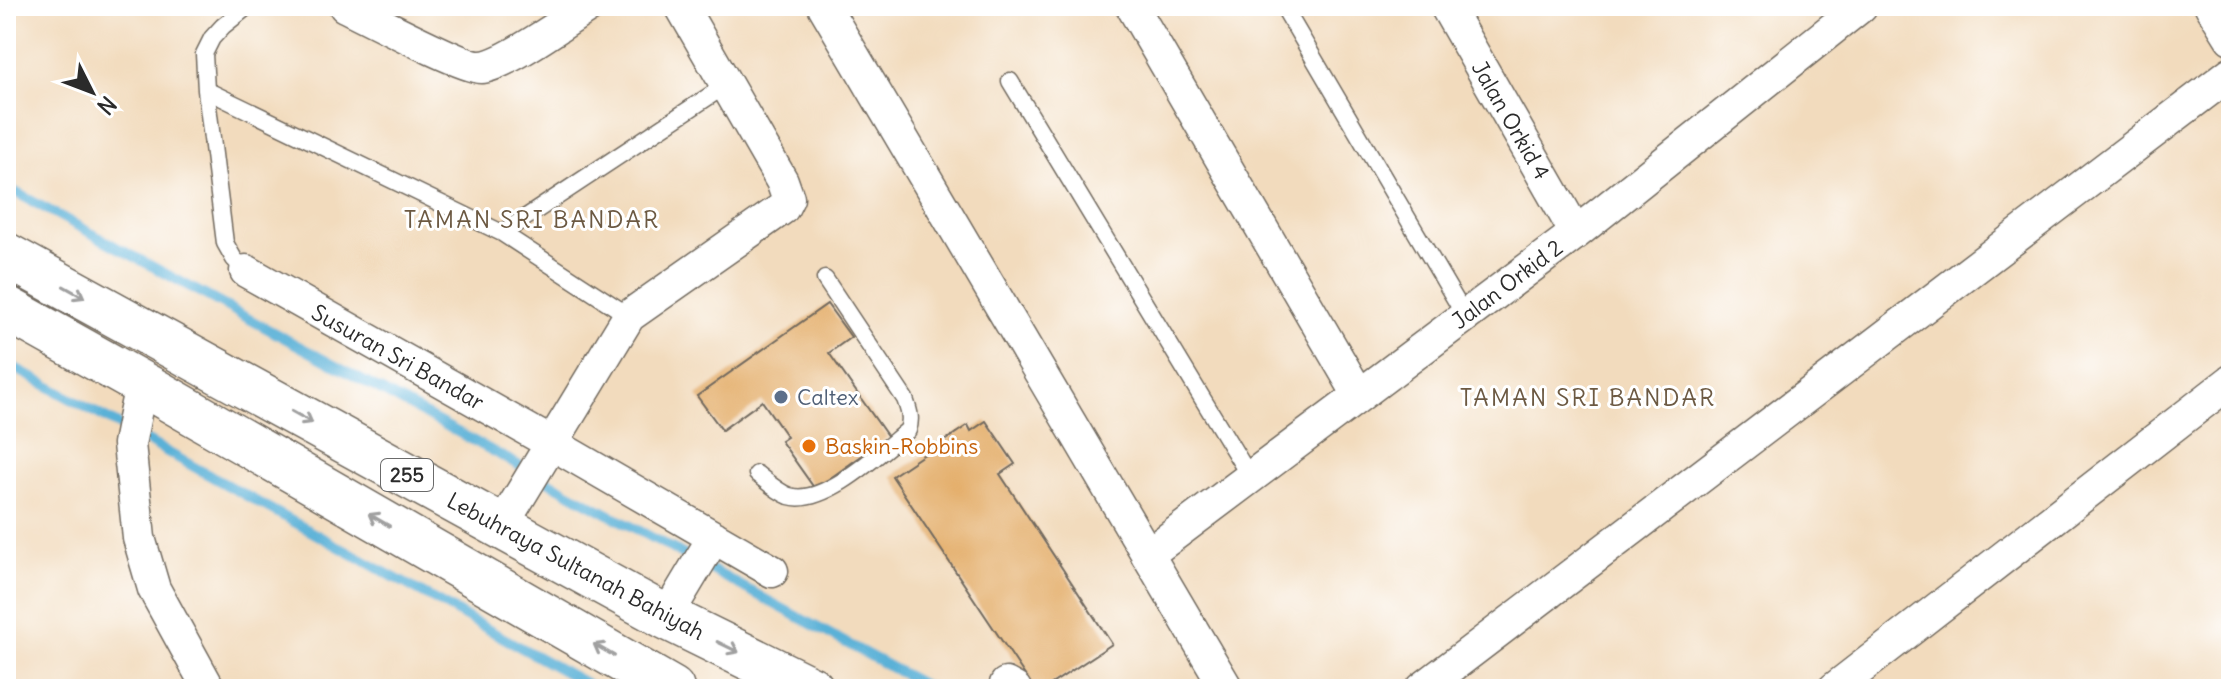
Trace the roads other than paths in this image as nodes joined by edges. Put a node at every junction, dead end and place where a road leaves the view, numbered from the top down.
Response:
1 (248, 6) edge
2 (345, 6) edge
3 (589, 6) edge
4 (681, 6) edge
5 (824, 6) edge
6 (1132, 6) edge
7 (1283, 6) edge
8 (1446, 6) edge
9 (1861, 6) edge
10 (2211, 6) edge
11 (2231, 38) edge
12 (2231, 73) edge
13 (1010, 81) dead end
14 (726, 85) junction
15 (206, 90) junction
16 (502, 233) junction
17 (1576, 233) junction
18 (6, 255) edge
19 (246, 271) joint
20 (825, 279) dead end
21 (6, 308) edge
22 (629, 316) junction
23 (1465, 316) junction
24 (2231, 381) edge
25 (1359, 395) junction
26 (134, 415) junction
27 (546, 452) junction
28 (757, 474) dead end
29 (1250, 477) junction
30 (511, 510) junction
31 (710, 544) junction
32 (1147, 555) junction
33 (772, 571) dead end
34 (675, 600) junction
35 (656, 685) edge
36 (209, 689) edge
37 (812, 689) edge
38 (1227, 689) edge
39 (1422, 689) edge
40 (1834, 689) edge

1 - 15 lane
2 - 3 street
4 - 14 street
5 - 32 street
6 - 25 street
7 - 23 lane
8 - 17 street, Jalan Orkid 4
9 - 17 street, Jalan Orkid 2
10 - 11 street
12 - 39 street
13 - 29 lane
14 - 16 lane
14 - 22 street
15 - 16 lane
15 - 19 lane
16 - 22 lane
17 - 23 street, Jalan Orkid 2
18 -> 30 main road, Lebuhraya Sultanah Bahiyah / 255
19 - 27 street, Susuran Sri Bandar
20 - 28 lane
21 - 26 main road, 255
22 - 27 street
23 - 25 street, Jalan Orkid 2
24 - 40 street
25 - 29 street, Jalan Orkid 2
35 -> 26 main road, 255
26 - 36 street
27 - 30 street
27 - 31 street, Susuran Sri Bandar
29 - 32 street, Jalan Orkid 2
30 - 34 main road, Lebuhraya Sultanah Bahiyah / 255
31 - 33 street, Susuran Sri Bandar
31 - 34 street
32 - 38 street
34 -> 37 main road, Lebuhraya Sultanah Bahiyah / 255

